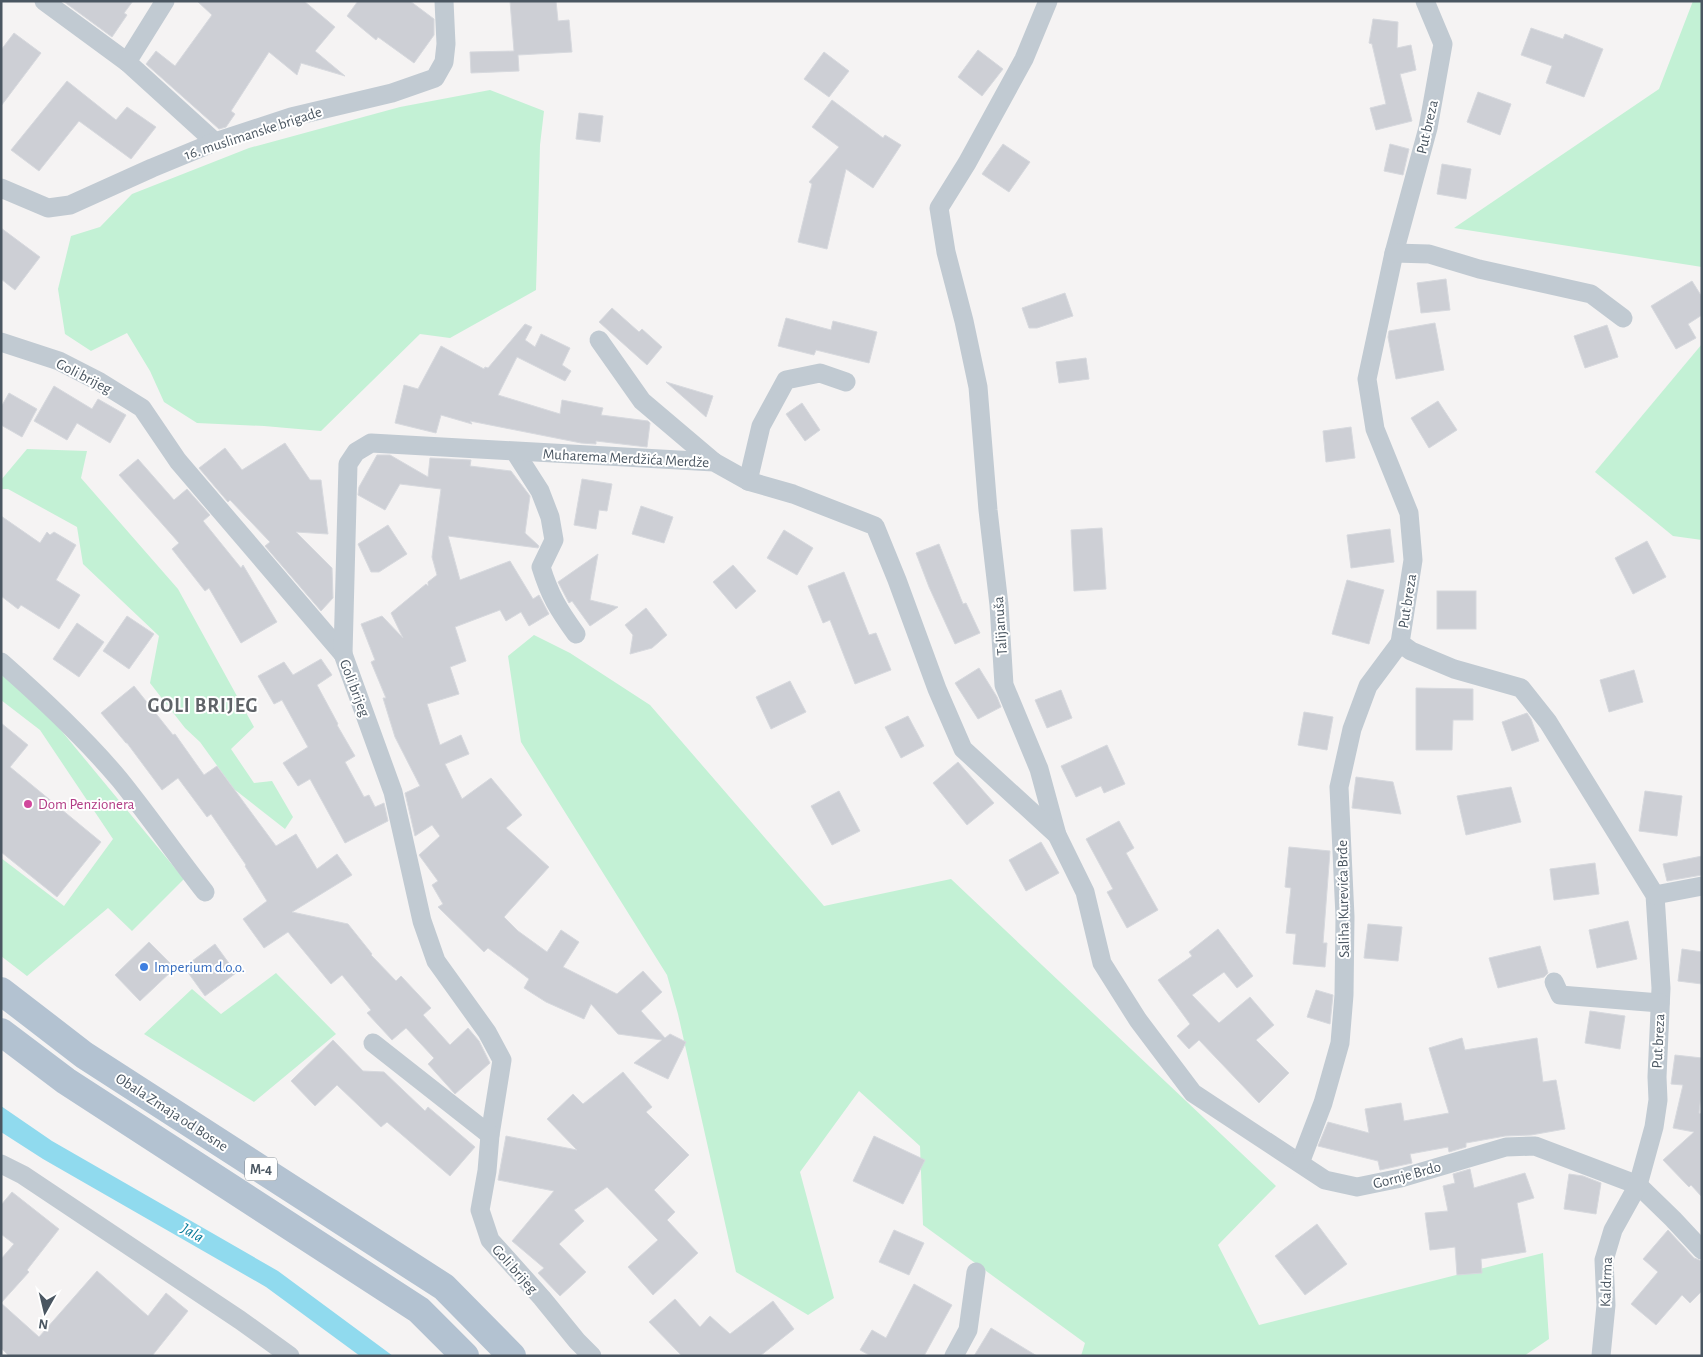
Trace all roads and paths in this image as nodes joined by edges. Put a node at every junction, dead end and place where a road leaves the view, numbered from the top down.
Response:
1 (44, 1) edge
2 (165, 1) edge
3 (444, 1) edge
4 (1048, 1) edge
5 (1425, 1) edge
6 (127, 62) junction
7 (216, 142) junction
8 (1, 188) edge
9 (1394, 253) junction
10 (1623, 318) dead end
11 (599, 340) dead end
12 (1, 342) edge
13 (846, 382) dead end
14 (515, 452) junction
15 (714, 462) junction
16 (748, 481) junction
17 (576, 634) dead end
18 (1400, 643) junction
19 (342, 654) junction
20 (1, 662) edge
21 (1057, 835) junction
22 (1702, 886) edge
23 (205, 892) dead end
24 (1655, 895) junction
25 (1554, 982) dead end
26 (1, 991) edge
27 (1660, 1003) junction
28 (1138, 1020) joint
29 (1, 1032) edge
30 (373, 1043) dead end
31 (490, 1135) junction
32 (1300, 1163) junction
33 (1, 1164) edge
34 (1638, 1185) junction
35 (1702, 1250) edge
36 (976, 1272) dead end
37 (290, 1356) edge
38 (465, 1356) edge
39 (512, 1356) edge
40 (592, 1356) edge
41 (954, 1356) edge
42 (1601, 1356) edge

1 - 6 street
2 - 6 street
3 - 7 street, 16. muslimanske brigade
4 - 21 street, Talijanuša
5 - 9 street, Put breza
6 - 7 street
7 - 8 street, 16. muslimanske brigade
9 - 10 street
9 - 18 street, Put breza
11 - 15 street
12 - 19 street, Goli brijeg
13 - 16 street
14 - 15 street, Muharema Merdžića Merdže
14 - 17 street
14 - 19 street, Muharema Merdžića Merdže
15 - 16 street, Muharema Merdžića Merdže
16 - 21 street, Muharema Merdžića Merdže
18 - 24 street, Put breza
18 - 32 street, Saliha Kurevića Brđe
19 - 31 street, Goli brijeg
20 - 23 street
21 - 28 street, Talijanuša
22 - 24 street
24 - 27 street, Put breza
25 - 27 street
26 - 39 main road, Obala Zmaja od Bosne / M-4
27 - 34 street, Put breza
28 - 32 street, Gornje Brdo
29 - 38 main road, Obala Zmaja od Bosne / M-4
30 - 31 street
31 - 40 street, Goli brijeg
32 - 34 street, Gornje Brdo
33 - 37 street
34 - 35 street, Gornje Brdo
34 - 42 street, Kaldrma
36 - 41 street

